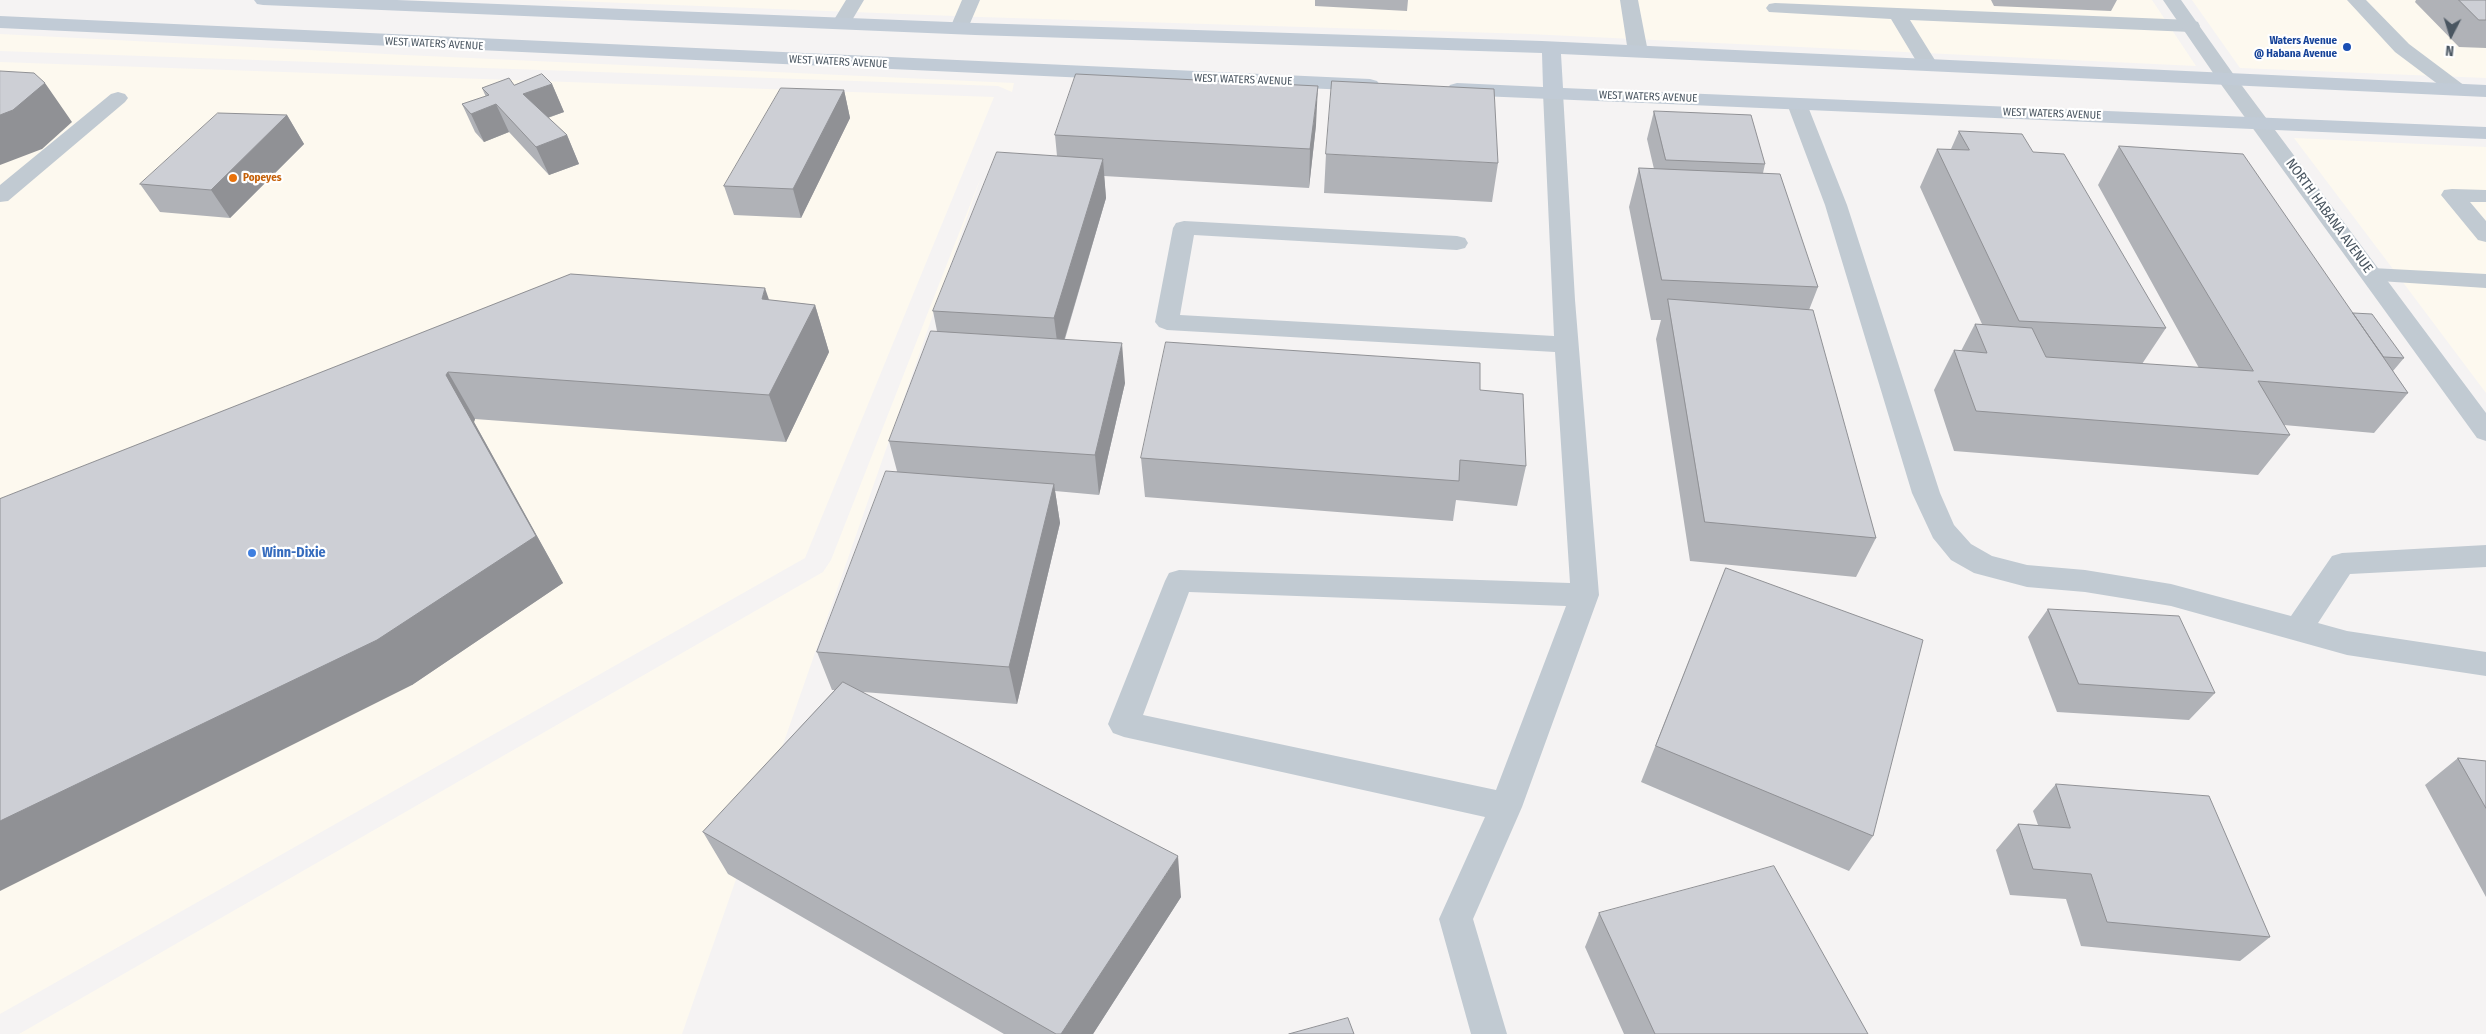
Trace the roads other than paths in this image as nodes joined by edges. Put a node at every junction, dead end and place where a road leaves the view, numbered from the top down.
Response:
1 (263, 0) edge
2 (855, 0) edge
3 (971, 0) edge
4 (1629, 0) edge
5 (2172, 0) edge
6 (2356, 0) edge
7 (434, 3) edge
8 (1775, 8) dead end
9 (1897, 14) junction
10 (0, 22) edge
11 (841, 23) junction
12 (2191, 26) junction
13 (959, 28) junction
14 (398, 42) junction
15 (1551, 48) junction
16 (990, 49) junction
17 (1638, 52) junction
18 (1928, 65) junction
19 (2227, 79) junction
20 (1389, 86) edge
21 (1437, 88) edge
22 (2458, 90) junction
23 (2486, 91) edge
24 (1553, 93) junction
25 (118, 98) dead end
26 (1797, 104) junction
27 (2260, 123) junction
28 (2486, 133) edge
29 (0, 196) edge
30 (2486, 196) edge
31 (2486, 236) edge
32 (1457, 243) dead end
33 (2372, 275) junction
34 (2486, 281) edge
35 (1567, 345) junction
36 (2486, 432) edge
37 (2486, 556) edge
38 (1585, 595) junction
39 (2297, 630) junction
40 (2486, 664) edge
41 (1506, 807) junction
42 (1489, 1034) edge

1 - 7 main road, WEST WATERS AVENUE
2 - 11 street
3 - 13 street
4 - 17 street
5 - 12 street, NORTH HABANA AVENUE
6 - 22 street
7 - 11 main road, WEST WATERS AVENUE
7 - 14 main road
8 - 9 street
9 - 12 street
9 - 18 street
10 - 14 main road, WEST WATERS AVENUE
11 - 13 main road, WEST WATERS AVENUE
12 - 19 street, NORTH HABANA AVENUE
13 - 16 main road, WEST WATERS AVENUE
14 - 16 main road, WEST WATERS AVENUE
15 - 16 main road, WEST WATERS AVENUE
15 - 17 main road, WEST WATERS AVENUE
15 - 24 main road
16 - 20 main road, WEST WATERS AVENUE
17 - 18 main road, WEST WATERS AVENUE
18 - 19 main road, WEST WATERS AVENUE
19 - 22 main road, WEST WATERS AVENUE
19 - 27 street, NORTH HABANA AVENUE
21 - 24 main road, WEST WATERS AVENUE
22 - 23 main road, WEST WATERS AVENUE
24 - 26 main road, WEST WATERS AVENUE
24 - 35 street
25 - 29 street
26 - 27 main road, WEST WATERS AVENUE
26 - 39 street
27 - 28 main road, WEST WATERS AVENUE
27 - 33 street, NORTH HABANA AVENUE
30 - 31 street
32 - 35 street
33 - 34 street
33 - 36 street, NORTH HABANA AVENUE
35 - 38 street
37 - 39 street
38 - 41 street
38 - 41 street
39 - 40 street
41 - 42 street

